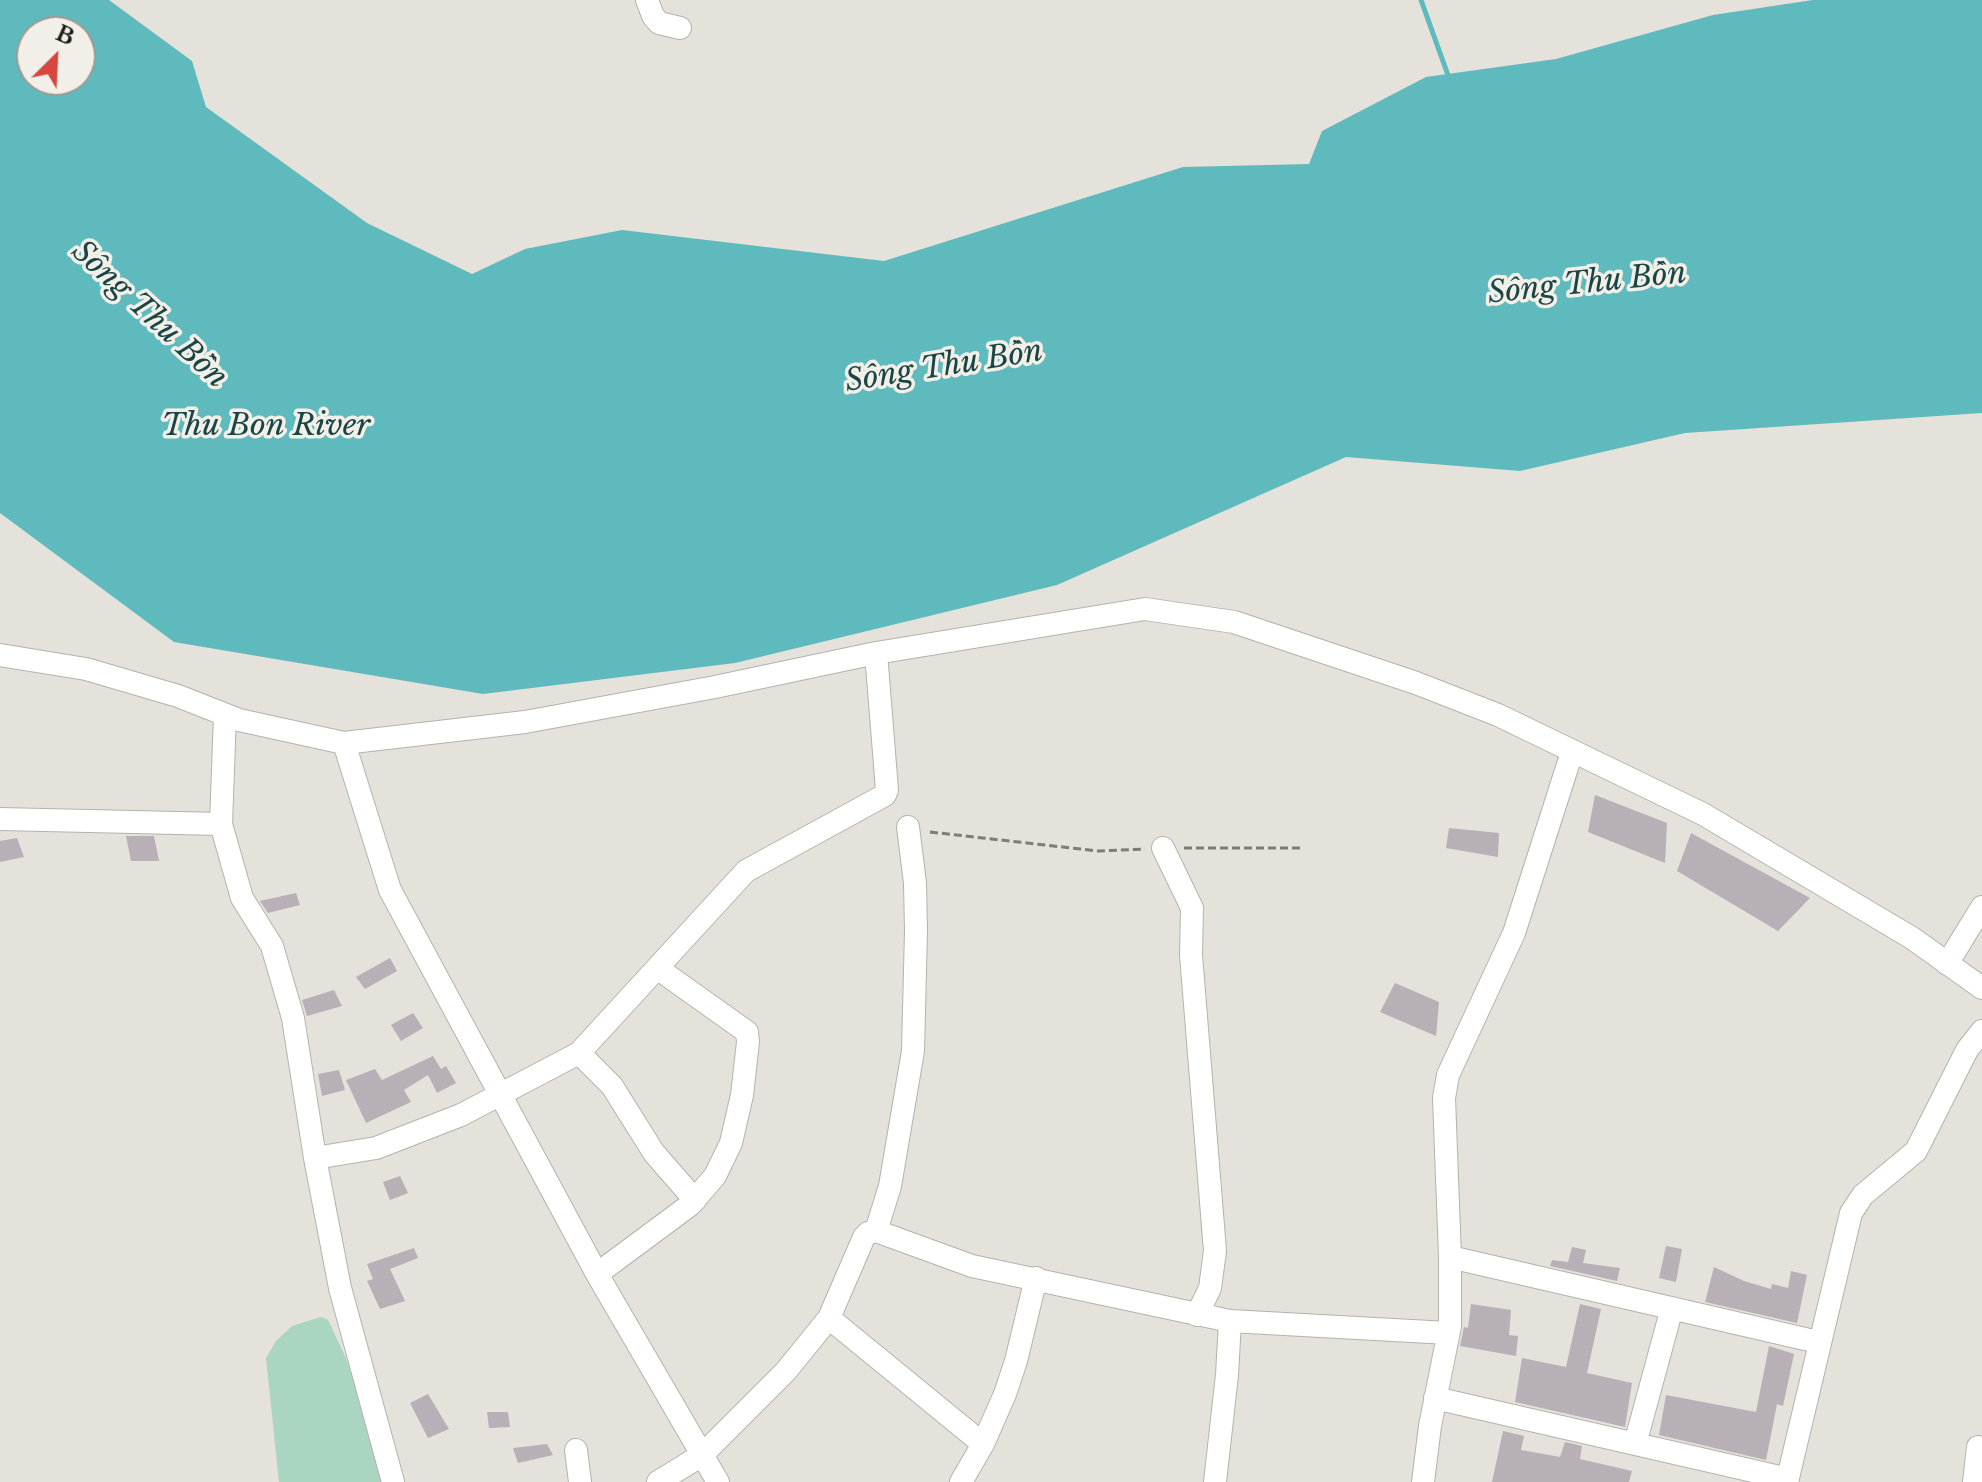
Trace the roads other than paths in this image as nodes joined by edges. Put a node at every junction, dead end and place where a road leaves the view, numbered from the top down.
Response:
1 (647, 0) edge
2 (680, 28) dead end
3 (876, 653) junction
4 (0, 655) edge
5 (225, 715) junction
6 (344, 743) junction
7 (1572, 752) junction
8 (0, 819) edge
9 (221, 824) junction
10 (908, 827) road end
11 (1163, 848) road end
12 (1982, 907) edge
13 (1947, 964) junction
14 (657, 968) junction
15 (1982, 988) edge
16 (1982, 1031) edge
17 (579, 1053) junction
18 (499, 1093) junction
19 (315, 1158) junction
20 (695, 1200) junction
21 (876, 1231) junction
22 (1450, 1257) junction
23 (597, 1274) junction
24 (1036, 1278) junction
25 (1672, 1308) junction
26 (1197, 1315) junction
27 (829, 1318) junction
28 (1230, 1321) junction
29 (1448, 1333) junction
30 (1818, 1342) junction
31 (1435, 1398) junction
32 (983, 1444) junction
33 (1635, 1444) junction
34 (1978, 1447) dead end
35 (576, 1450) dead end
36 (702, 1455) junction
37 (1787, 1480) edge
38 (393, 1482) edge
39 (580, 1482) edge
40 (658, 1482) edge
41 (718, 1482) edge
42 (961, 1482) edge
43 (1215, 1482) edge
44 (1423, 1482) edge
45 (1974, 1482) edge

1 - 2 street
3 - 6 street
3 - 7 street
3 - 14 street
4 - 5 street
5 - 6 street
5 - 9 street
6 - 18 street
7 - 13 street
7 - 22 street
8 - 9 street
9 - 19 street
10 - 21 street
11 - 26 street
12 - 13 street
13 - 15 street
14 - 17 street
14 - 20 street
16 - 30 street
17 - 18 street
17 - 20 street
18 - 19 street
18 - 23 street
19 - 38 street
20 - 23 street
21 - 24 street
21 - 27 street
22 - 25 street
22 - 29 street
23 - 36 street
24 - 26 street
24 - 32 street
25 - 30 street
25 - 33 street
26 - 28 street
27 - 32 street
27 - 36 street
28 - 29 street
28 - 43 street
29 - 31 street
30 - 37 street
31 - 33 street
31 - 44 street
32 - 42 street
33 - 37 street
34 - 45 street
35 - 39 street
36 - 40 street
36 - 41 street

